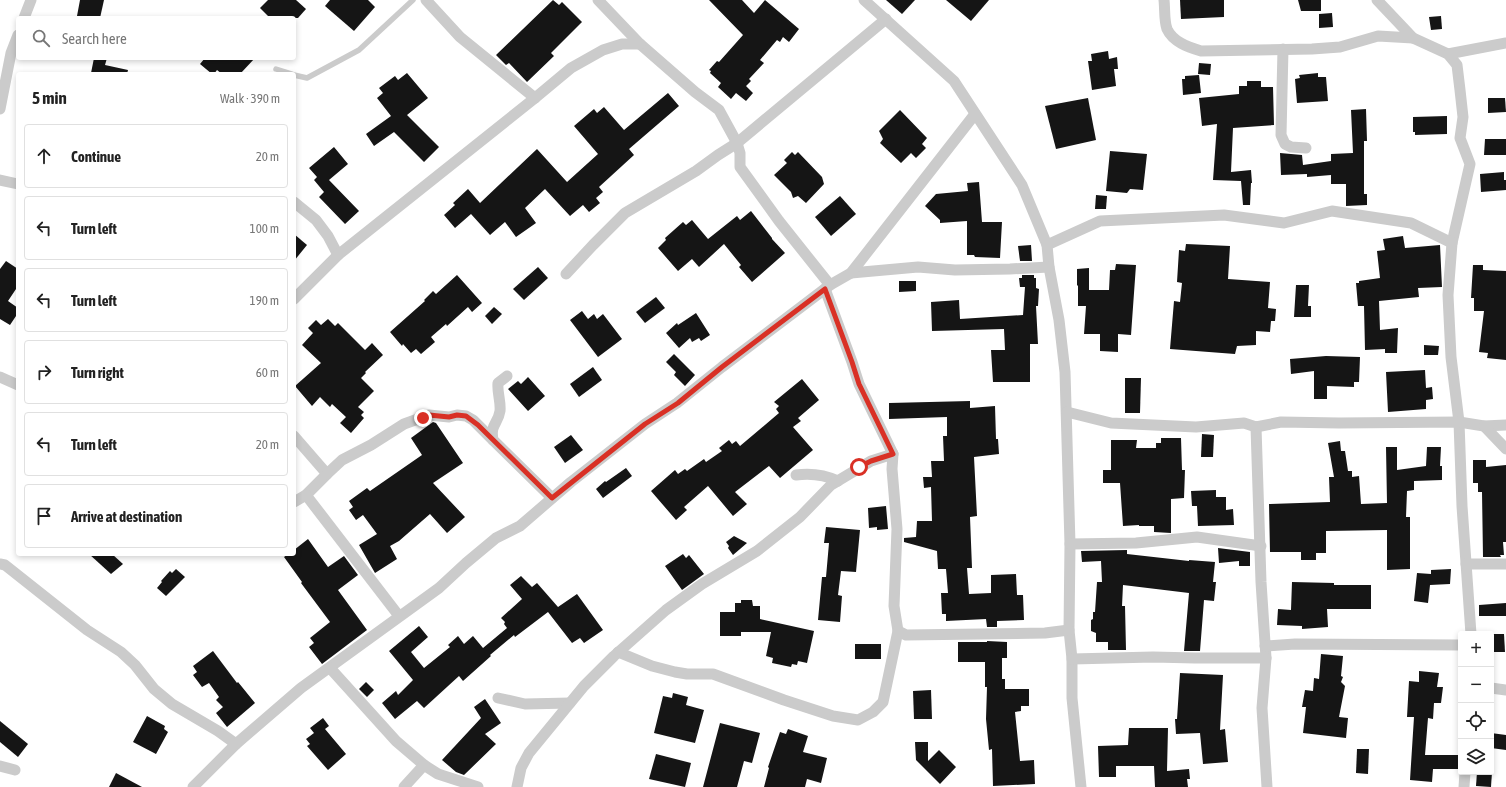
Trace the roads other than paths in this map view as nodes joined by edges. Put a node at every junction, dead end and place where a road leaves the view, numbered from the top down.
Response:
1 (31, 0) edge
2 (413, 0) edge
3 (426, 0) edge
4 (598, 0) edge
5 (864, 0) edge
6 (1164, 0) edge
7 (1376, 0) edge
8 (25, 16) edge
9 (886, 19) junction
10 (1413, 38) junction
11 (16, 40) edge
12 (1506, 43) edge
13 (640, 44) junction
14 (1283, 49) junction
15 (1448, 54) junction
16 (276, 69) dead end
17 (286, 72) edge
18 (296, 75) edge
19 (535, 98) junction
20 (0, 109) edge
21 (975, 114) junction
22 (737, 143) junction
23 (1306, 148) dead end
24 (0, 180) edge
25 (16, 184) edge
26 (296, 204) edge
27 (1452, 243) junction
28 (1048, 245) junction
29 (338, 255) junction
30 (1048, 267) junction
31 (566, 274) dead end
32 (851, 274) junction
33 (827, 287) junction
34 (296, 297) edge
35 (507, 376) dead end
36 (0, 377) edge
37 (16, 384) edge
38 (1067, 412) junction
39 (1459, 422) junction
40 (1506, 425) edge
41 (1484, 426) junction
42 (1256, 427) junction
43 (296, 438) edge
44 (493, 440) junction
45 (1506, 449) edge
46 (893, 454) junction
47 (326, 474) junction
48 (796, 475) dead end
49 (838, 481) junction
50 (306, 494) junction
51 (552, 498) junction
52 (296, 501) edge
53 (1070, 544) junction
54 (1261, 546) junction
55 (0, 564) edge
56 (1466, 564) junction
57 (1506, 564) edge
58 (399, 616) junction
59 (1069, 630) junction
60 (898, 631) junction
61 (1471, 631) edge
62 (1458, 645) edge
63 (1265, 646) junction
64 (618, 652) junction
65 (1266, 658) junction
66 (1072, 659) junction
67 (330, 668) junction
68 (1494, 688) edge
69 (1506, 690) edge
70 (498, 698) dead end
71 (570, 703) junction
72 (236, 744) junction
73 (0, 766) edge
74 (424, 766) junction
75 (15, 770) dead end
76 (1465, 775) edge
77 (193, 787) edge
78 (404, 787) edge
79 (478, 787) edge
80 (517, 787) edge
81 (1081, 787) edge
82 (1267, 787) edge
83 (1464, 787) edge

1 - 8 street
2 - 18 lane
3 - 19 street
4 - 13 street
5 - 9 street
6 - 14 street
7 - 10 street
9 - 21 street
9 - 22 street
10 - 14 street
10 - 15 street
11 - 20 street
12 - 15 street
13 - 19 street
13 - 22 street
14 - 23 street
15 - 27 street
16 - 17 lane
19 - 29 street
21 - 28 street
21 - 32 street
22 - 31 street
22 - 33 street
24 - 25 street
26 - 29 street
27 - 28 street
27 - 39 street
28 - 30 street
29 - 34 street
30 - 32 street
30 - 38 street
32 - 33 street
33 - 46 street
33 - 51 street
35 - 44 street
36 - 37 street
38 - 42 street
38 - 53 street
39 - 41 street
39 - 42 street
39 - 56 street
40 - 41 street
41 - 45 street
42 - 54 street
43 - 47 street
44 - 47 street
44 - 51 street
46 - 49 street
46 - 60 street
47 - 50 street
48 - 49 street
49 - 64 street
50 - 52 street
50 - 58 street
51 - 58 street
53 - 54 street
53 - 59 street
54 - 63 street
55 - 72 street
56 - 57 street
56 - 61 street
58 - 67 street
59 - 60 street
59 - 66 street
60 - 64 street
62 - 63 street
63 - 65 street
64 - 71 street
65 - 66 street
65 - 82 street
66 - 81 street
67 - 72 street
67 - 74 street
68 - 69 street
70 - 71 street
71 - 80 street
72 - 77 street
73 - 75 street
74 - 78 street
74 - 79 street
76 - 83 street

